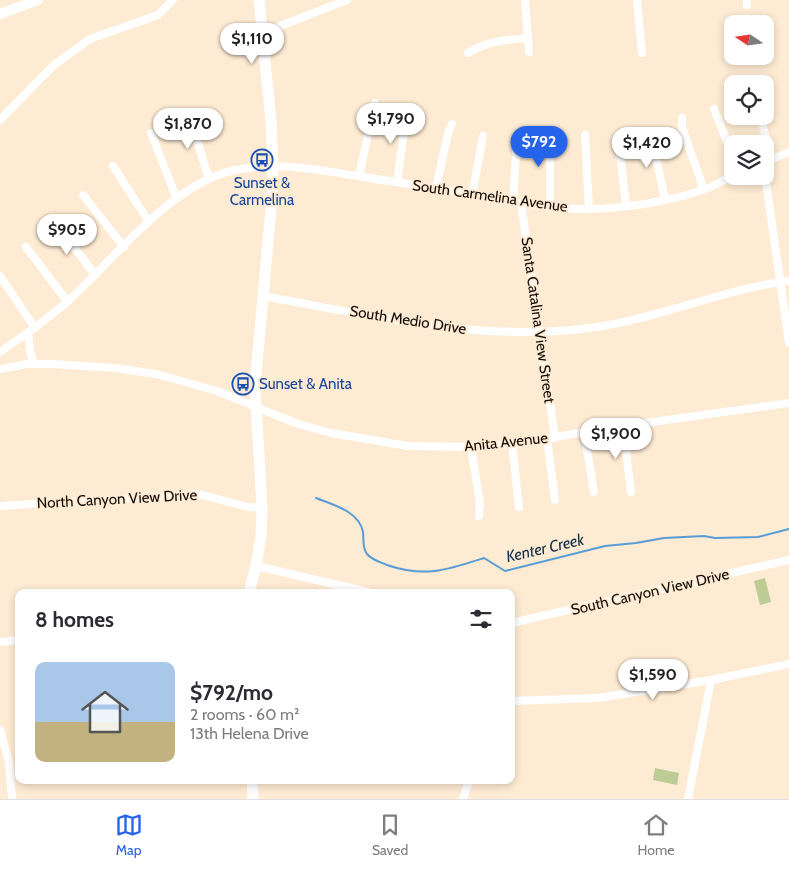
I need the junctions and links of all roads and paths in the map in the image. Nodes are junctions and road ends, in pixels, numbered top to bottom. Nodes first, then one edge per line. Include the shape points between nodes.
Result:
1 (38, 0) edge
2 (173, 0) edge
3 (259, 0) edge
4 (348, 0) edge
5 (525, 0) edge
6 (637, 0) edge
7 (0, 14) edge
8 (262, 33) junction
9 (528, 38) junction
10 (529, 52) dead end
11 (468, 53) dead end
12 (642, 53) dead end
13 (375, 103) dead end
14 (714, 109) dead end
15 (407, 111) dead end
16 (189, 115) dead end
17 (682, 118) dead end
18 (0, 120) edge
19 (452, 124) dead end
20 (152, 133) dead end
21 (554, 133) dead end
22 (651, 134) dead end
23 (585, 135) dead end
24 (618, 135) dead end
25 (724, 135) edge
26 (483, 136) dead end
27 (517, 138) dead end
28 (789, 152) edge
29 (774, 158) edge
30 (113, 166) dead end
31 (273, 166) junction
32 (359, 176) junction
33 (209, 179) junction
34 (724, 180) edge
35 (398, 182) junction
36 (767, 185) edge
37 (436, 188) junction
38 (704, 190) junction
39 (83, 194) dead end
40 (472, 196) junction
41 (176, 198) junction
42 (665, 200) junction
43 (517, 203) junction
44 (626, 206) junction
45 (550, 207) junction
46 (589, 209) junction
47 (149, 222) junction
48 (56, 223) dead end
49 (26, 247) dead end
50 (124, 247) junction
51 (95, 275) junction
52 (0, 276) edge
53 (785, 281) edge
54 (262, 296) junction
55 (67, 301) junction
56 (35, 328) junction
57 (539, 332) junction
58 (28, 333) junction
59 (789, 343) edge
60 (0, 352) edge
61 (34, 364) junction
62 (0, 369) edge
63 (789, 403) edge
64 (256, 407) junction
65 (623, 426) junction
66 (584, 432) junction
67 (551, 438) junction
68 (512, 444) junction
69 (471, 447) junction
70 (594, 492) dead end
71 (631, 492) dead end
72 (555, 500) dead end
73 (0, 506) edge
74 (519, 507) dead end
75 (262, 508) junction
76 (479, 516) dead end
77 (789, 560) edge
78 (256, 566) junction
79 (250, 589) edge
80 (355, 589) edge
81 (515, 622) edge
82 (15, 640) edge
83 (0, 642) edge
84 (789, 664) edge
85 (711, 680) junction
86 (515, 702) edge
87 (0, 730) edge
88 (252, 784) edge
89 (468, 784) edge
90 (12, 799) edge
91 (253, 799) edge
92 (463, 799) edge
93 (688, 799) edge

1 - 7 street
2 - 18 street via 158,14 90,39 54,65
3 - 8 main road
4 - 8 street
5 - 9 street
6 - 12 street
8 - 31 main road
9 - 10 street
9 - 11 street via 492,41
13 - 32 street
14 - 25 street
15 - 35 street
16 - 33 street
17 - 38 street via 682,127
19 - 37 street
20 - 41 street
21 - 45 street via 550,144
22 - 42 street
23 - 46 street
24 - 44 street
26 - 40 street
27 - 43 street, Santa Catalina View Street
28 - 29 street
30 - 47 street
31 - 32 street, South Carmelina Avenue
31 - 33 street, South Carmelina Avenue via 235,170
31 - 54 main road
32 - 35 street, South Carmelina Avenue
33 - 41 street, South Carmelina Avenue
34 - 38 street, South Carmelina Avenue
35 - 37 street, South Carmelina Avenue
36 - 53 street
37 - 40 street, South Carmelina Avenue
38 - 42 street, South Carmelina Avenue
39 - 50 street
40 - 43 street, South Carmelina Avenue
41 - 47 street, South Carmelina Avenue
42 - 44 street, South Carmelina Avenue
43 - 45 street, South Carmelina Avenue
43 - 57 street, Santa Catalina View Street
44 - 46 street, South Carmelina Avenue
45 - 46 street, South Carmelina Avenue
47 - 50 street, South Carmelina Avenue
48 - 51 street
49 - 55 street
50 - 51 street, South Carmelina Avenue
51 - 55 street, South Carmelina Avenue
52 - 56 street
53 - 57 street, South Medio Drive via 632,320
53 - 59 street
54 - 57 street, South Medio Drive via 452,329
54 - 64 main road
55 - 56 street, South Carmelina Avenue
56 - 58 street, South Carmelina Avenue
57 - 67 street, Santa Catalina View Street
58 - 60 street, South Carmelina Avenue
58 - 61 street
61 - 62 street, Anita Avenue
61 - 64 street, Anita Avenue via 115,368 156,374 217,391
63 - 65 street, Anita Avenue
64 - 69 street, Anita Avenue via 298,424 339,435 408,446
64 - 75 main road
65 - 66 street, Anita Avenue
65 - 71 street
66 - 67 street, Anita Avenue
66 - 70 street
67 - 68 street, Anita Avenue
67 - 72 street, Santa Catalina View Street
68 - 69 street, Anita Avenue
68 - 74 street
69 - 76 street
73 - 75 street, North Canyon View Drive via 199,494
75 - 78 main road
77 - 81 street, South Canyon View Drive
78 - 79 main road
78 - 80 street
82 - 83 street
84 - 85 street
85 - 86 street via 598,698
85 - 93 street
87 - 90 street via 10,762
88 - 91 main road
89 - 92 street

